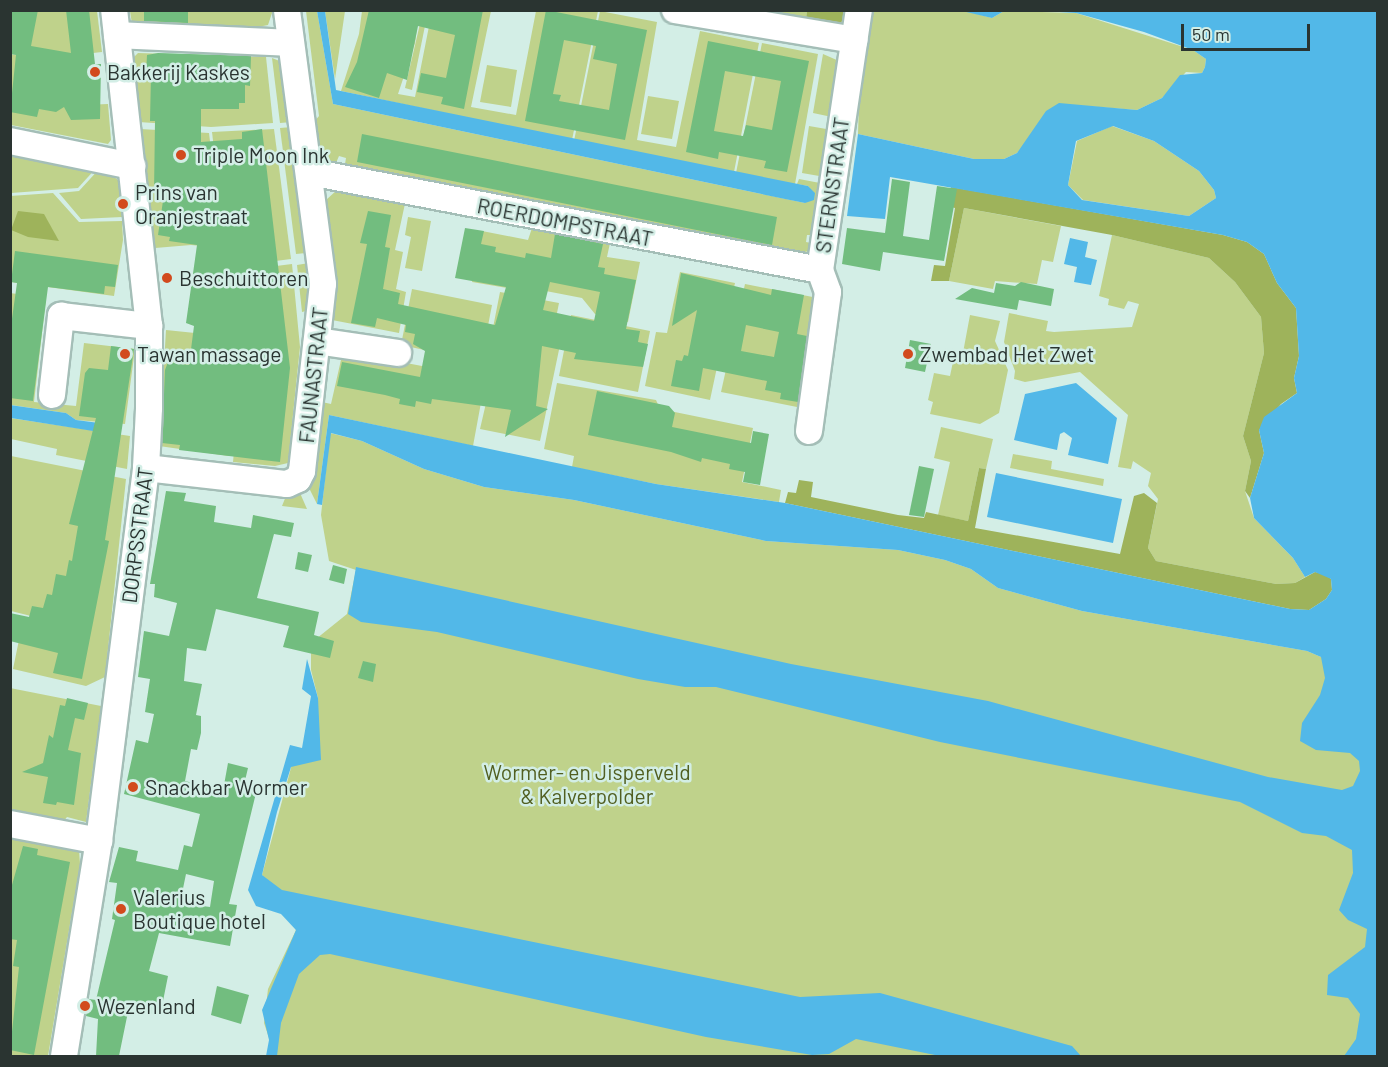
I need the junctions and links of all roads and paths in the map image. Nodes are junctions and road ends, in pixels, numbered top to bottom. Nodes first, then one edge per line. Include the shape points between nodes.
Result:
1 (287, 10) edge
2 (675, 10) edge
3 (859, 10) edge
4 (116, 23) edge
5 (855, 40) junction
6 (291, 43) junction
7 (10, 141) edge
8 (132, 166) junction
9 (310, 172) junction
10 (820, 270) junction
11 (149, 327) junction
12 (317, 341) junction
13 (399, 353) dead end
14 (52, 395) dead end
15 (808, 431) dead end
16 (146, 468) junction
17 (10, 824) edge
18 (99, 841) junction
19 (64, 1056) edge

1 - 6 street, FAUNASTRAAT
2 - 5 street
3 - 5 street, STERNSTRAAT
4 - 6 street
4 - 8 street, DORPSSTRAAT
5 - 10 street, STERNSTRAAT
6 - 9 street, FAUNASTRAAT
7 - 8 street
8 - 11 street, DORPSSTRAAT
9 - 10 street, ROERDOMPSTRAAT
9 - 12 street, FAUNASTRAAT via 322,284
10 - 15 street, STERNSTRAAT via 828,292
11 - 14 street via 61,316
11 - 16 street, DORPSSTRAAT
12 - 13 street
12 - 16 street, FAUNASTRAAT via 298,479 288,484
16 - 18 street, DORPSSTRAAT
17 - 18 street
18 - 19 street, DORPSSTRAAT

